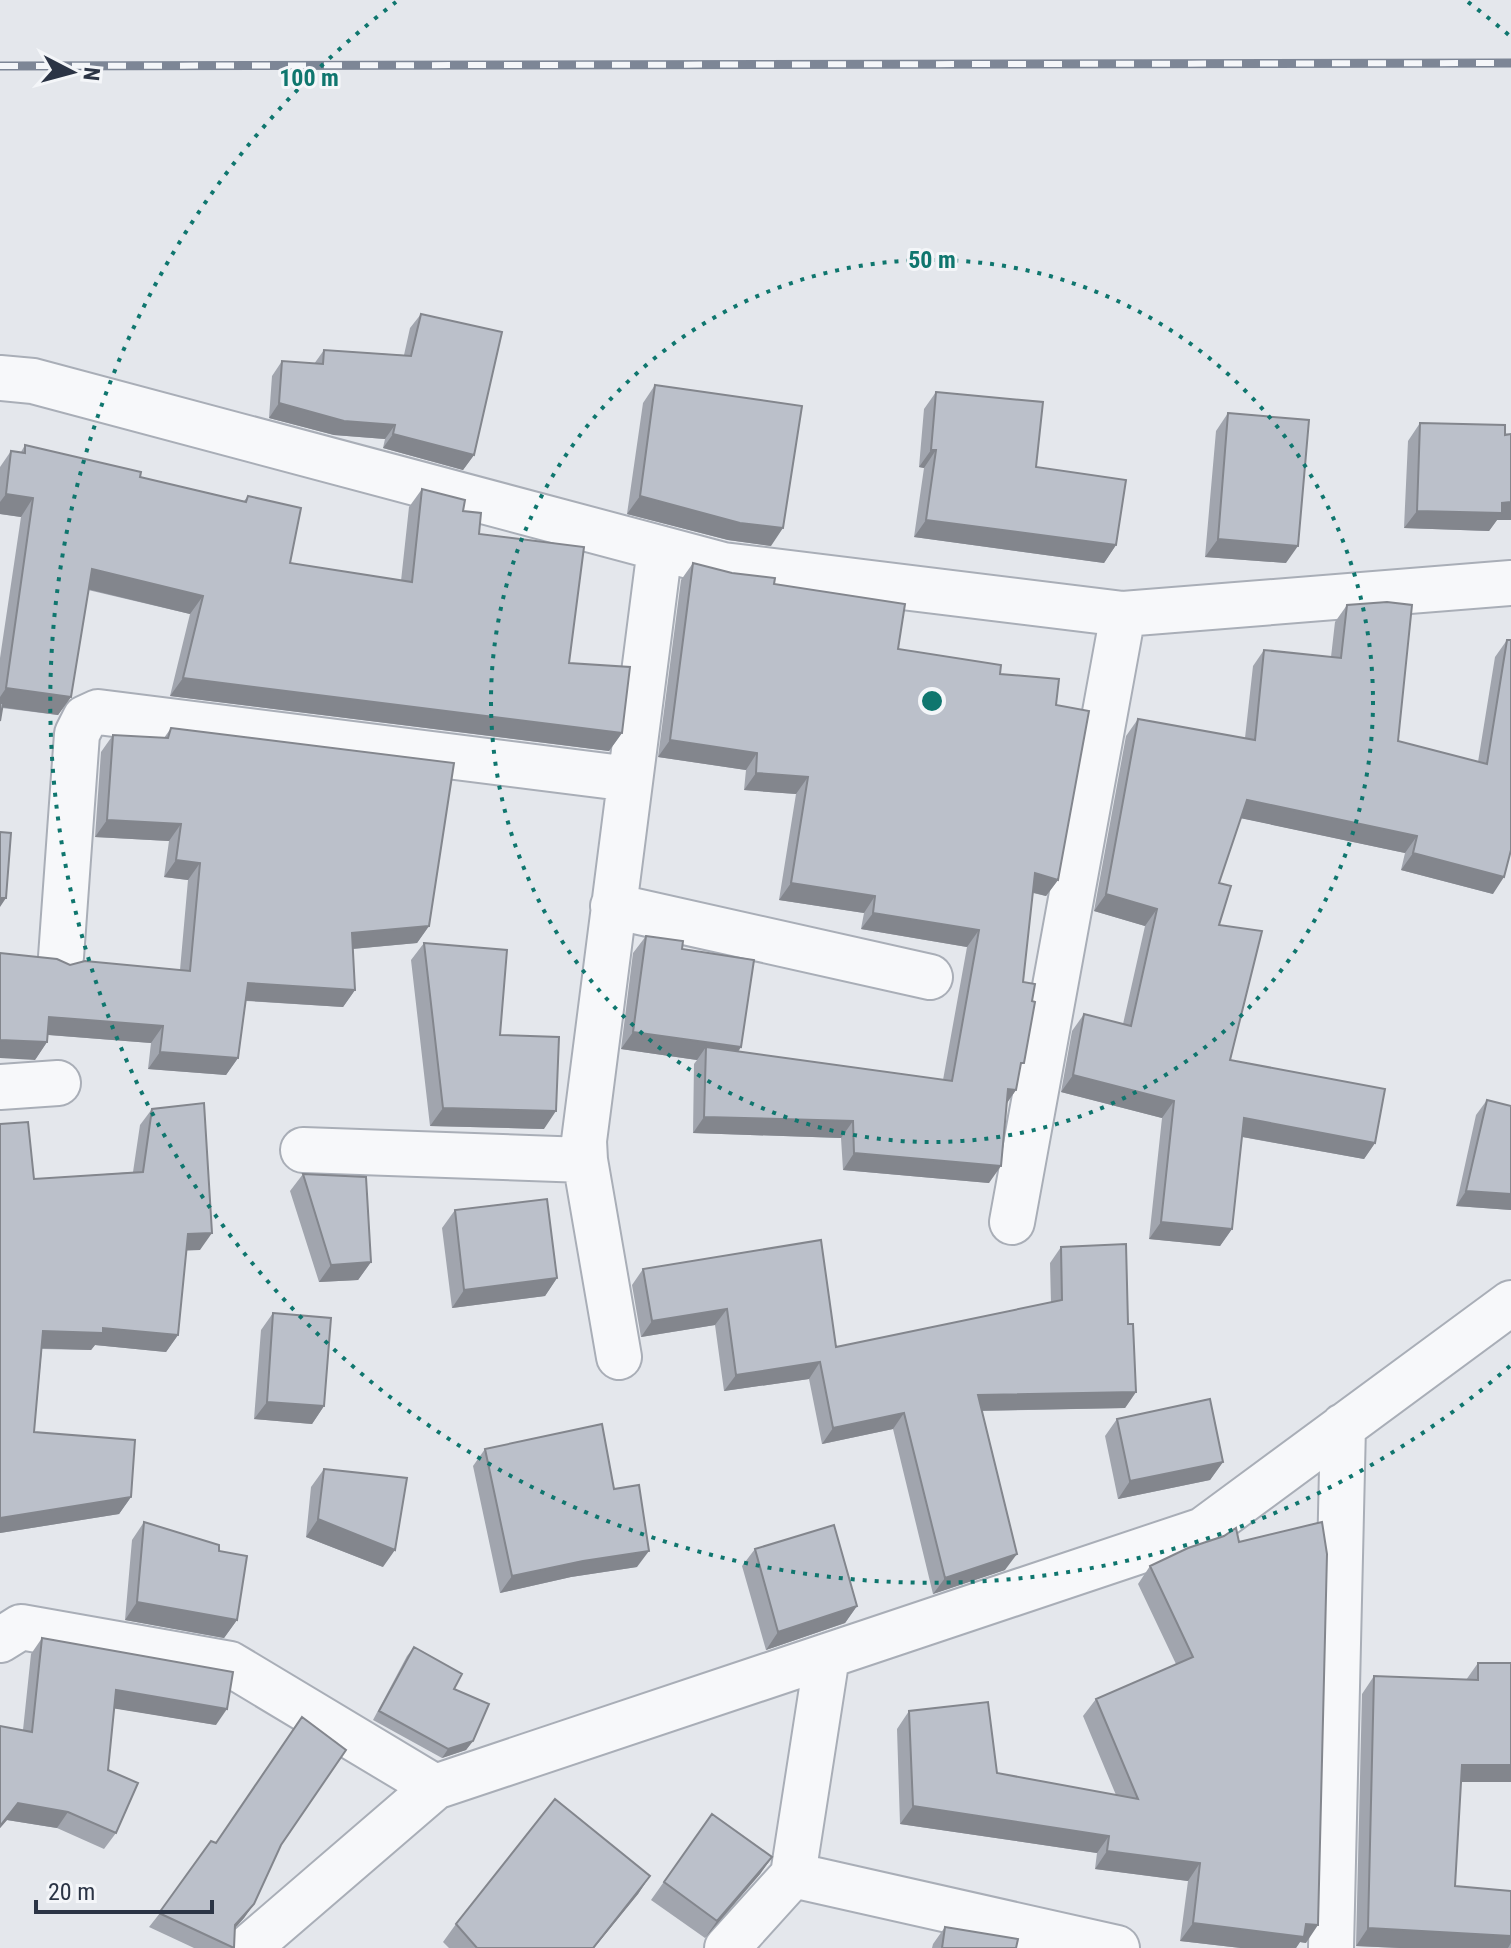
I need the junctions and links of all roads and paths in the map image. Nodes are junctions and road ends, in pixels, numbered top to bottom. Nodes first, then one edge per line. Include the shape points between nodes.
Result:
1 (0, 378) edge
2 (660, 548) junction
3 (1511, 583) edge
4 (1123, 614) junction
5 (630, 779) junction
6 (613, 906) junction
7 (61, 957) edge
8 (930, 977) dead end
9 (58, 1083) dead end
10 (0, 1087) edge
11 (303, 1150) dead end
12 (585, 1160) junction
13 (1012, 1222) dead end
14 (1511, 1303) edge
15 (619, 1357) dead end
16 (1343, 1426) junction
17 (0, 1640) edge
18 (827, 1656) junction
19 (435, 1787) junction
20 (793, 1875) junction
21 (248, 1948) edge
22 (727, 1948) edge
23 (1117, 1948) edge
24 (1331, 1948) edge

1 - 2 street via 33,381
2 - 4 street via 723,565
2 - 5 street
3 - 4 street
4 - 13 street
5 - 6 street
5 - 7 street via 98,712 85,718 77,734
6 - 8 street
6 - 12 street
9 - 10 street
11 - 12 street
12 - 15 street
14 - 16 street
16 - 18 street via 1203,1530
16 - 24 street
17 - 19 street via 21,1627 230,1664
18 - 19 street
18 - 20 street
19 - 21 street
20 - 22 street
20 - 23 street

